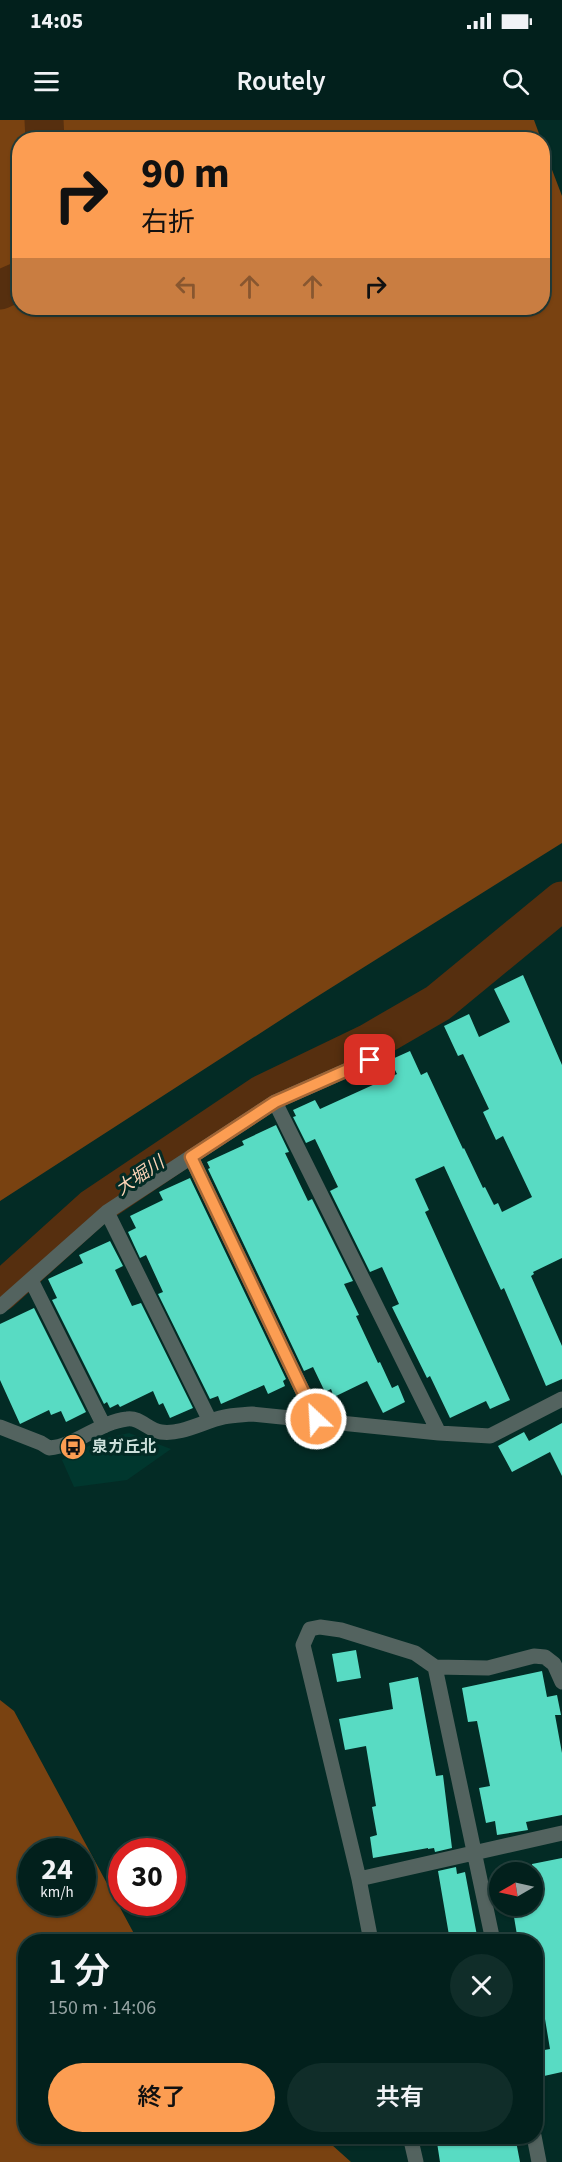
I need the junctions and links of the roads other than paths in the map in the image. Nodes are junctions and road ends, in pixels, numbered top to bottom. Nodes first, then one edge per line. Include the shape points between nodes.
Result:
1 (370, 1060) dead end
2 (275, 1102) junction
3 (191, 1157) junction
4 (107, 1212) junction
5 (31, 1280) junction
6 (0, 1307) edge
7 (562, 1399) edge
8 (316, 1419) junction
9 (210, 1421) junction
10 (104, 1426) junction
11 (0, 1427) edge
12 (439, 1433) junction
13 (435, 1667) junction
14 (562, 1682) edge
15 (562, 1833) edge
16 (475, 1853) junction
17 (359, 1879) junction
18 (370, 1934) edge
19 (492, 1934) edge
20 (412, 2144) edge
21 (536, 2144) edge
22 (416, 2162) edge
23 (539, 2162) edge

1 - 2 street
2 - 3 street
2 - 12 street
3 - 4 street
3 - 8 street
4 - 5 street
4 - 9 street
5 - 6 street
5 - 10 street
7 - 12 street via 490,1436
8 - 9 street via 252,1414
8 - 12 street
9 - 10 street via 173,1432 160,1432 128,1419
10 - 11 street via 49,1448
13 - 14 street via 488,1668 534,1656 545,1657 554,1664
13 - 16 street
13 - 17 street via 415,1653 330,1627 310,1629 305,1637 303,1645
15 - 16 street
16 - 17 street
16 - 19 street
17 - 18 street
20 - 22 street
21 - 23 street

